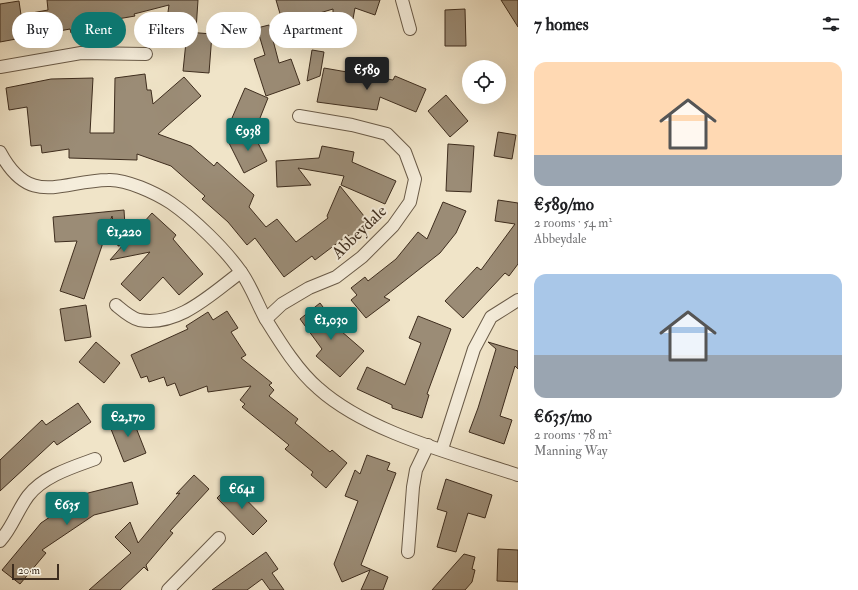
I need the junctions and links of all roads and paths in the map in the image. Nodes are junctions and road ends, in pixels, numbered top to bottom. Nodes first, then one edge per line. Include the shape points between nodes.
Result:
1 (402, 0) edge
2 (410, 29) dead end
3 (146, 54) dead end
4 (0, 67) edge
5 (299, 116) dead end
6 (0, 152) edge
7 (241, 272) junction
8 (518, 300) edge
9 (116, 305) dead end
10 (266, 318) junction
11 (428, 445) junction
12 (442, 449) junction
13 (95, 459) dead end
14 (518, 475) edge
15 (219, 538) dead end
16 (0, 541) edge
17 (408, 552) dead end
18 (168, 590) edge

1 - 2 street
3 - 4 street via 81,53
5 - 10 street, Abbeydale via 387,134 405,152 415,179 410,202 394,226 362,257 336,277 309,288 282,304
6 - 7 street via 20,179 33,186 51,188 109,180 150,190 201,227
7 - 9 street via 184,314 164,320 138,320
7 - 10 street
8 - 12 street via 491,317 478,343
10 - 11 street via 298,366 318,388 359,417
11 - 12 street
11 - 17 street via 416,470
12 - 14 street
13 - 16 street via 50,478 29,496
15 - 18 street

